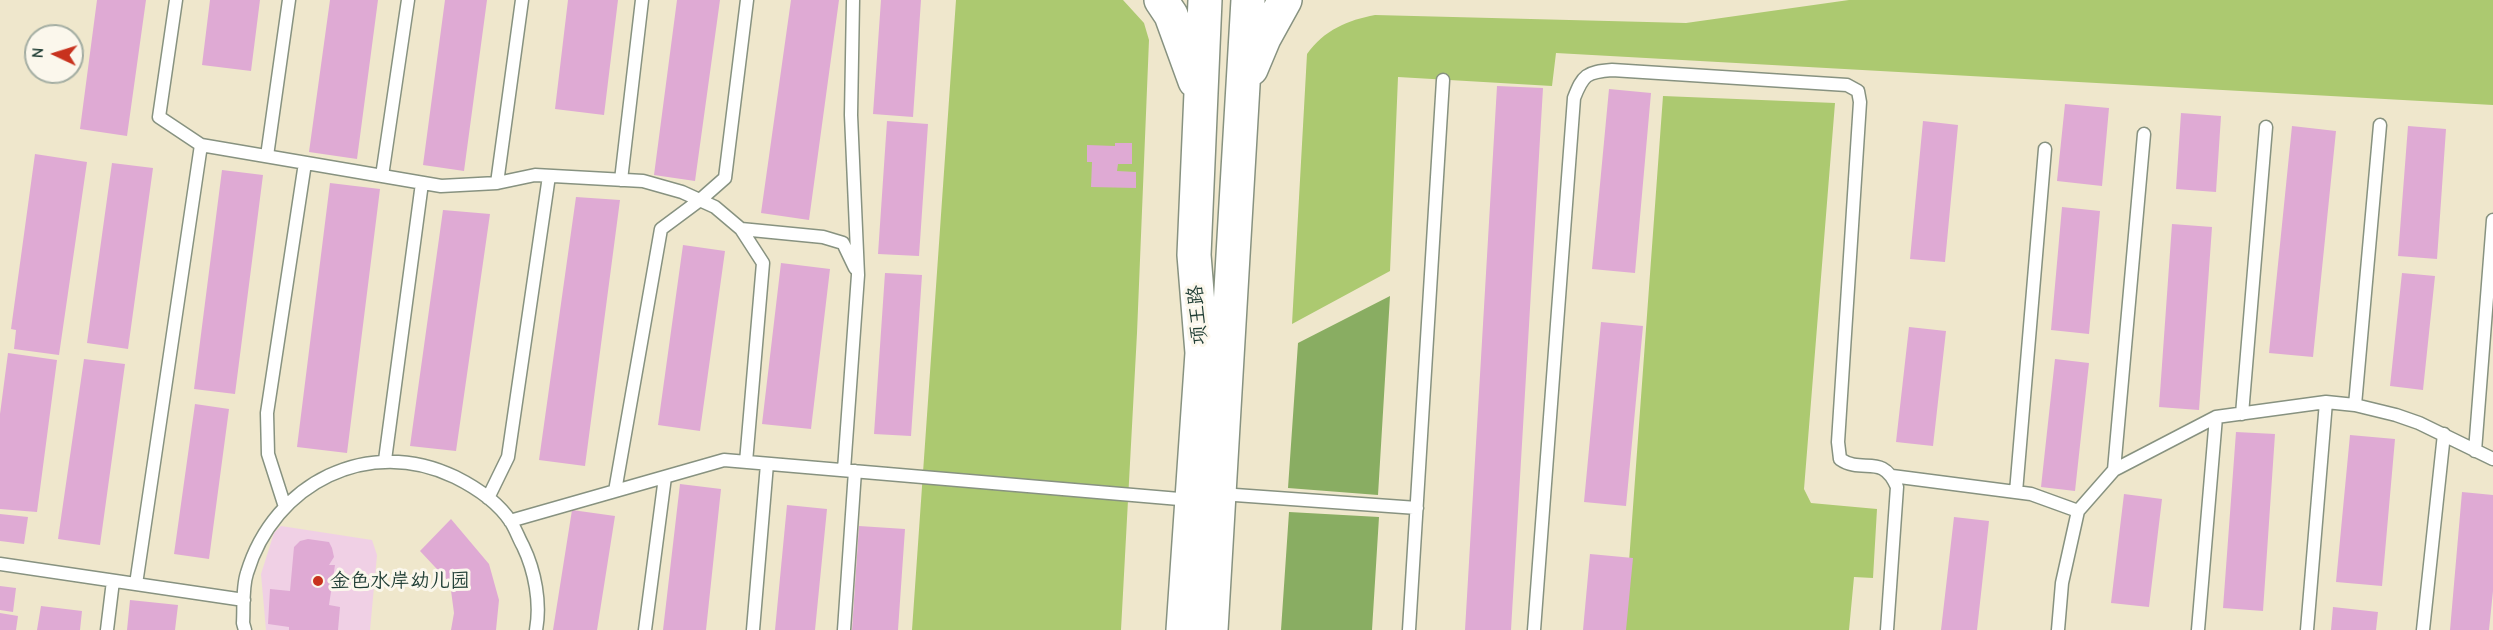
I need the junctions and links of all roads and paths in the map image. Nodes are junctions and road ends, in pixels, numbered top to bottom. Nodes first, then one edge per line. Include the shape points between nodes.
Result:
1 (176, 0) edge
2 (289, 0) edge
3 (408, 0) edge
4 (522, 0) edge
5 (642, 0) edge
6 (747, 0) edge
7 (853, 0) edge
8 (1161, 0) edge
9 (1205, 0) edge
10 (1248, 0) edge
11 (1285, 0) edge
12 (1443, 80) dead end
13 (1241, 96) junction
14 (1201, 99) junction
15 (2380, 125) dead end
16 (2266, 127) dead end
17 (2144, 134) dead end
18 (201, 145) junction
19 (2044, 149) dead end
20 (267, 156) junction
21 (305, 163) junction
22 (382, 176) junction
23 (549, 176) junction
24 (621, 180) junction
25 (422, 183) junction
26 (497, 183) junction
27 (700, 200) junction
28 (2493, 220) edge
29 (741, 229) junction
30 (858, 275) junction
31 (2326, 402) junction
32 (2355, 405) junction
33 (2242, 414) junction
34 (2216, 417) junction
35 (2444, 434) junction
36 (2475, 451) junction
37 (2493, 459) edge
38 (385, 460) junction
39 (746, 462) junction
40 (767, 464) junction
41 (2114, 470) junction
42 (850, 471) junction
43 (1892, 476) junction
44 (665, 477) junction
45 (615, 491) junction
46 (2016, 492) junction
47 (1205, 497) junction
48 (488, 498) junction
49 (285, 507) junction
50 (1417, 508) junction
51 (2078, 511) junction
52 (510, 520) junction
53 (0, 564) edge
54 (113, 581) junction
55 (136, 584) junction
56 (244, 600) junction
57 (107, 630) edge
58 (245, 630) edge
59 (536, 630) edge
60 (645, 630) edge
61 (753, 630) edge
62 (844, 630) edge
63 (1184, 630) edge
64 (1211, 630) edge
65 (1409, 630) edge
66 (1534, 630) edge
67 (1887, 630) edge
68 (2058, 630) edge
69 (2198, 630) edge
70 (2307, 630) edge
71 (2423, 630) edge

1 - 18 lane via 159,117
2 - 20 lane
3 - 22 lane
4 - 26 lane
5 - 24 lane
6 - 27 lane via 725,178
7 - 30 lane via 851,115
8 - 14 main road via 1171,15
9 - 14 main road, 项王路
10 - 13 main road, 项王路
11 - 13 main road via 1264,38
12 - 50 lane
13 - 47 main road, 项王路
14 - 47 main road, 项王路 via 1194,255 1202,353
15 - 32 lane
16 - 33 lane
17 - 41 lane
18 - 20 lane
18 - 55 lane
19 - 46 lane
20 - 21 lane
21 - 22 lane
21 - 49 lane via 267,413 268,454
22 - 25 lane
23 - 24 lane
23 - 26 lane
23 - 48 lane via 508,457
24 - 27 lane via 642,181
25 - 26 lane
25 - 38 lane
27 - 29 lane
27 - 45 lane via 661,229
28 - 36 lane
29 - 30 lane via 823,237 843,243
29 - 39 lane via 763,263
30 - 42 lane
31 - 32 lane
31 - 33 lane
31 - 70 lane
32 - 35 lane via 2396,415
33 - 34 lane
34 - 41 lane
34 - 69 lane
35 - 36 lane
35 - 71 lane
36 - 37 lane
38 - 48 lane via 433,466 476,487
38 - 49 lane via 338,470 296,494
39 - 40 lane
39 - 44 lane via 724,460
40 - 42 lane
40 - 61 lane
41 - 51 lane
42 - 47 lane
42 - 62 lane
43 - 46 lane
43 - 66 lane via 1879,466 1849,465 1840,459 1839,450 1858,91 1847,85 1593,71 1581,80 1574,98
43 - 67 lane via 1897,487
44 - 45 lane
44 - 60 lane
45 - 52 lane
46 - 51 lane
47 - 50 lane
47 - 63 main road, 项王路
47 - 64 main road, 项王路
48 - 52 lane
49 - 56 lane via 265,530 246,575
50 - 65 lane
51 - 68 lane via 2062,583
52 - 59 lane via 532,566 539,615
53 - 54 lane
54 - 55 lane
54 - 57 lane
55 - 56 lane
56 - 58 lane

